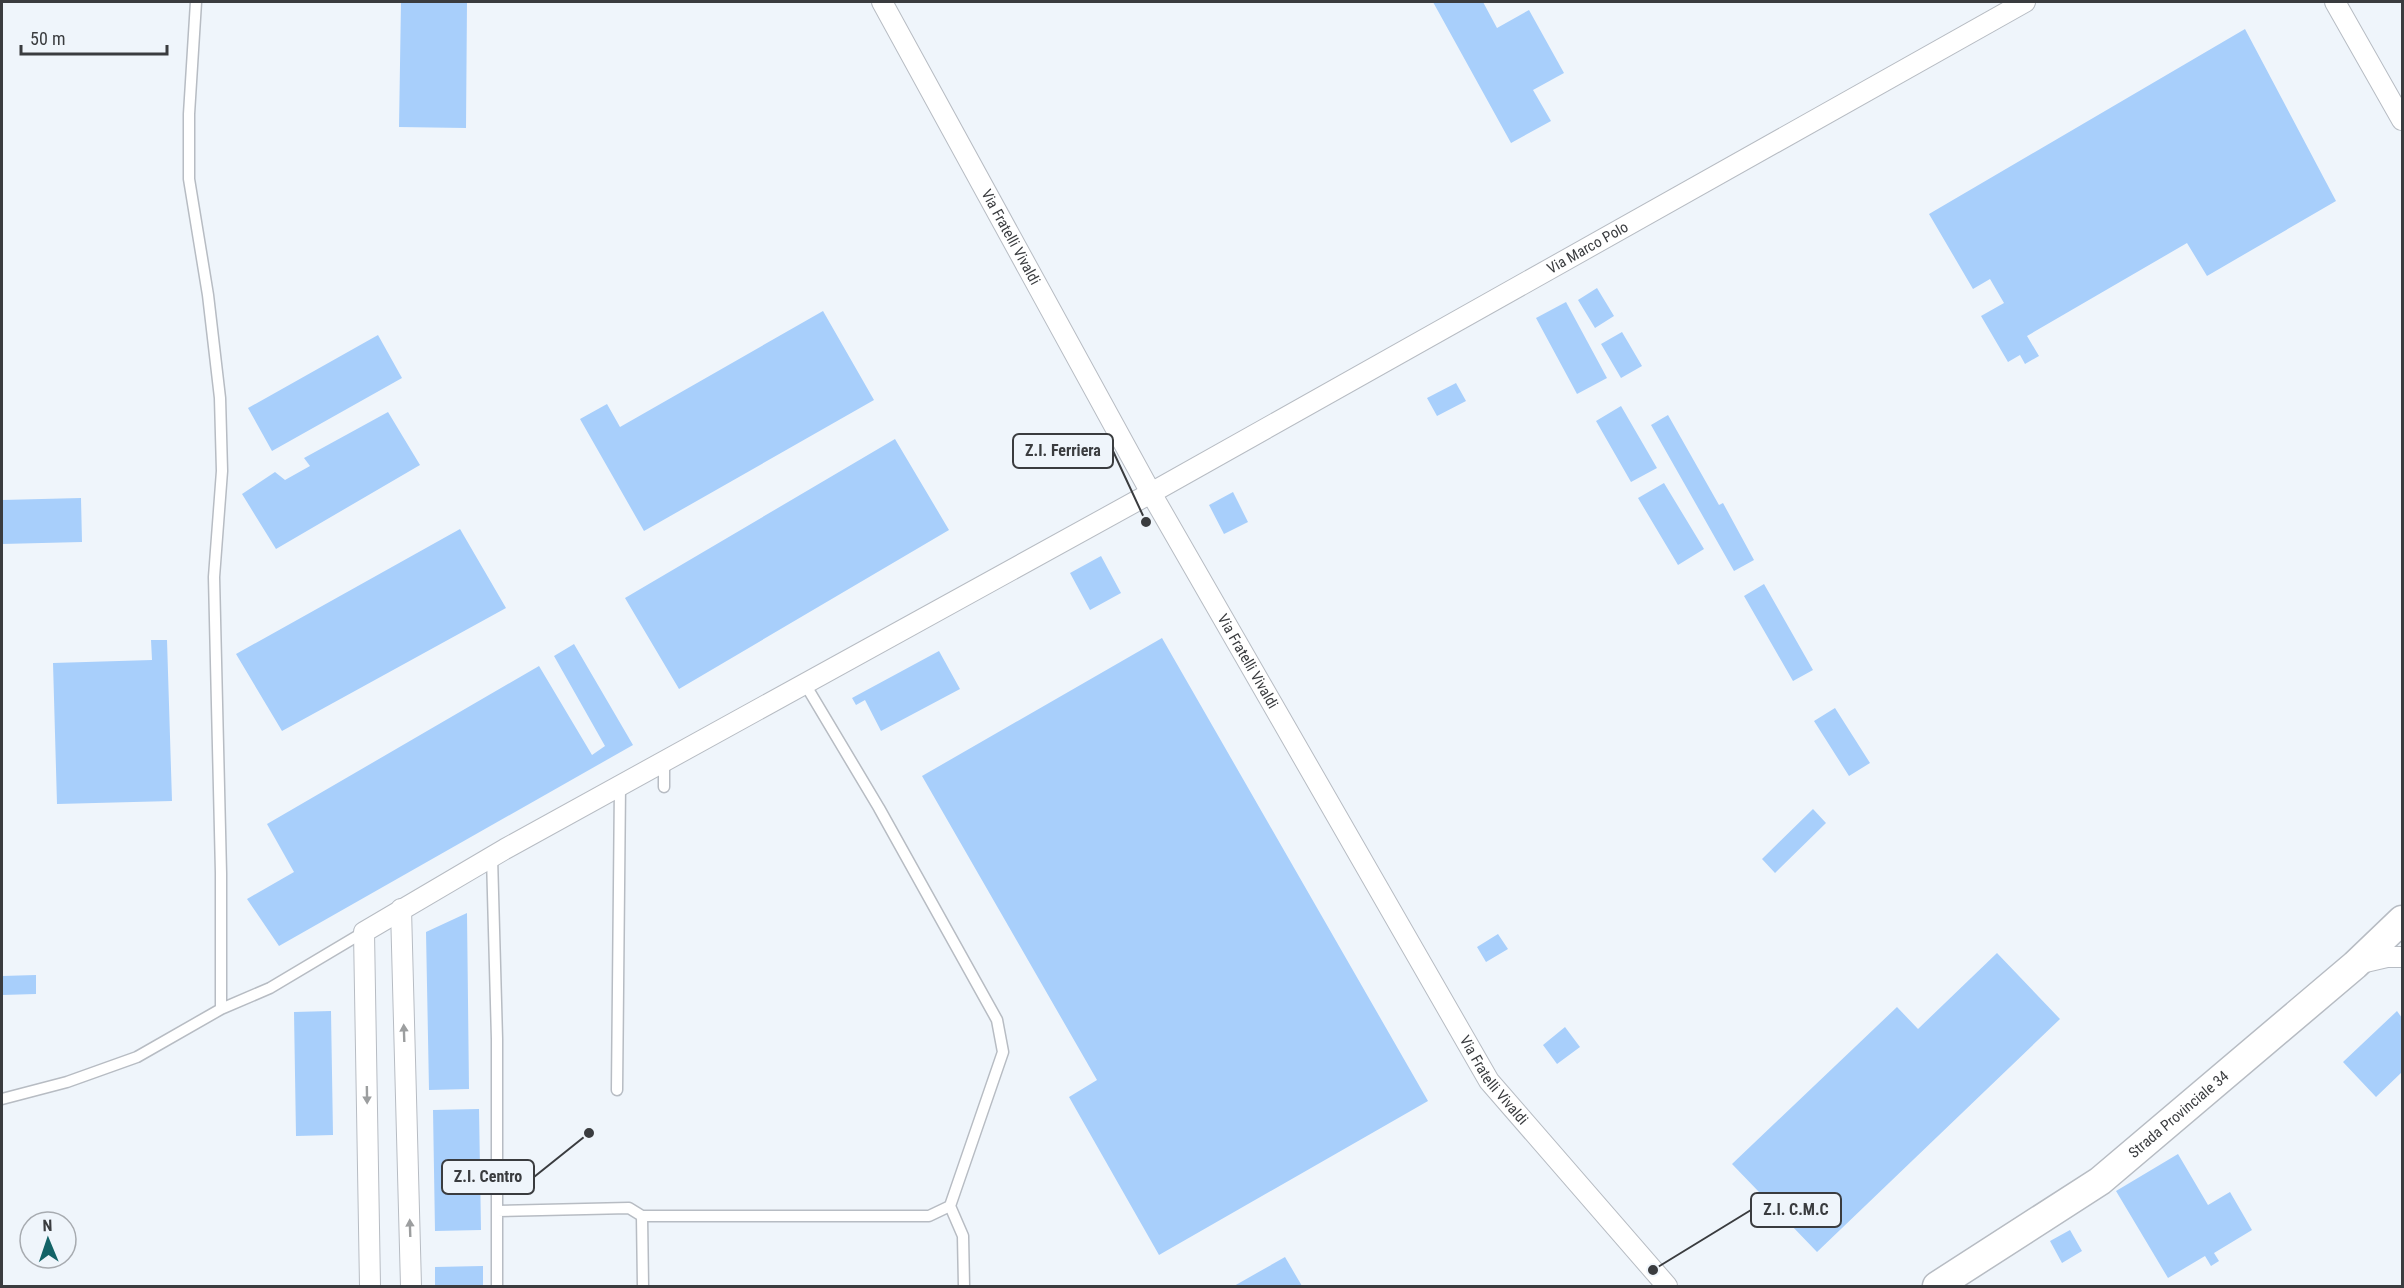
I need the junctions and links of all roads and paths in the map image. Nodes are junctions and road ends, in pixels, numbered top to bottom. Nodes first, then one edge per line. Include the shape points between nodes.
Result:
1 (196, 2) edge
2 (882, 2) edge
3 (2025, 2) edge
4 (2335, 2) edge
5 (2403, 120) edge
6 (1151, 493) junction
7 (805, 684) junction
8 (664, 761) junction
9 (620, 785) junction
10 (664, 787) dead end
11 (492, 857) junction
12 (401, 909) junction
13 (2403, 920) edge
14 (364, 932) junction
15 (2403, 957) edge
16 (2355, 965) junction
17 (221, 1009) junction
18 (617, 1090) dead end
19 (2, 1099) edge
20 (950, 1206) junction
21 (497, 1211) junction
22 (642, 1216) junction
23 (370, 1287) edge
24 (411, 1287) edge
25 (497, 1287) edge
26 (643, 1287) edge
27 (964, 1287) edge
28 (1667, 1287) edge
29 (1937, 1287) edge

1 - 17 lane via 189,179 220,398 222,471 214,577
2 - 6 street, Via Fratelli Vivaldi
3 - 6 street, Via Marco Polo
4 - 5 street
6 - 7 street, Via Marco Polo
6 - 28 street, Via Fratelli Vivaldi via 1489,1081
7 - 8 street, Via Marco Polo
7 - 20 lane via 997,1020 1003,1052
8 - 9 street, Via Marco Polo
8 - 10 lane
9 - 11 street, Via Marco Polo
9 - 18 lane
11 - 12 street, Via Marco Polo
11 - 21 lane
12 - 14 street, Via Marco Polo
24 -> 12 street
13 - 16 main road, Strada Provinciale 34
14 - 17 lane via 270,988
14 -> 23 street
15 - 16 street
16 - 29 main road, Strada Provinciale 34 via 2100,1181
17 - 19 lane via 137,1057 67,1082
20 - 22 lane via 929,1216
20 - 27 lane via 963,1236
21 - 22 lane via 629,1208
21 - 25 lane
22 - 26 lane

